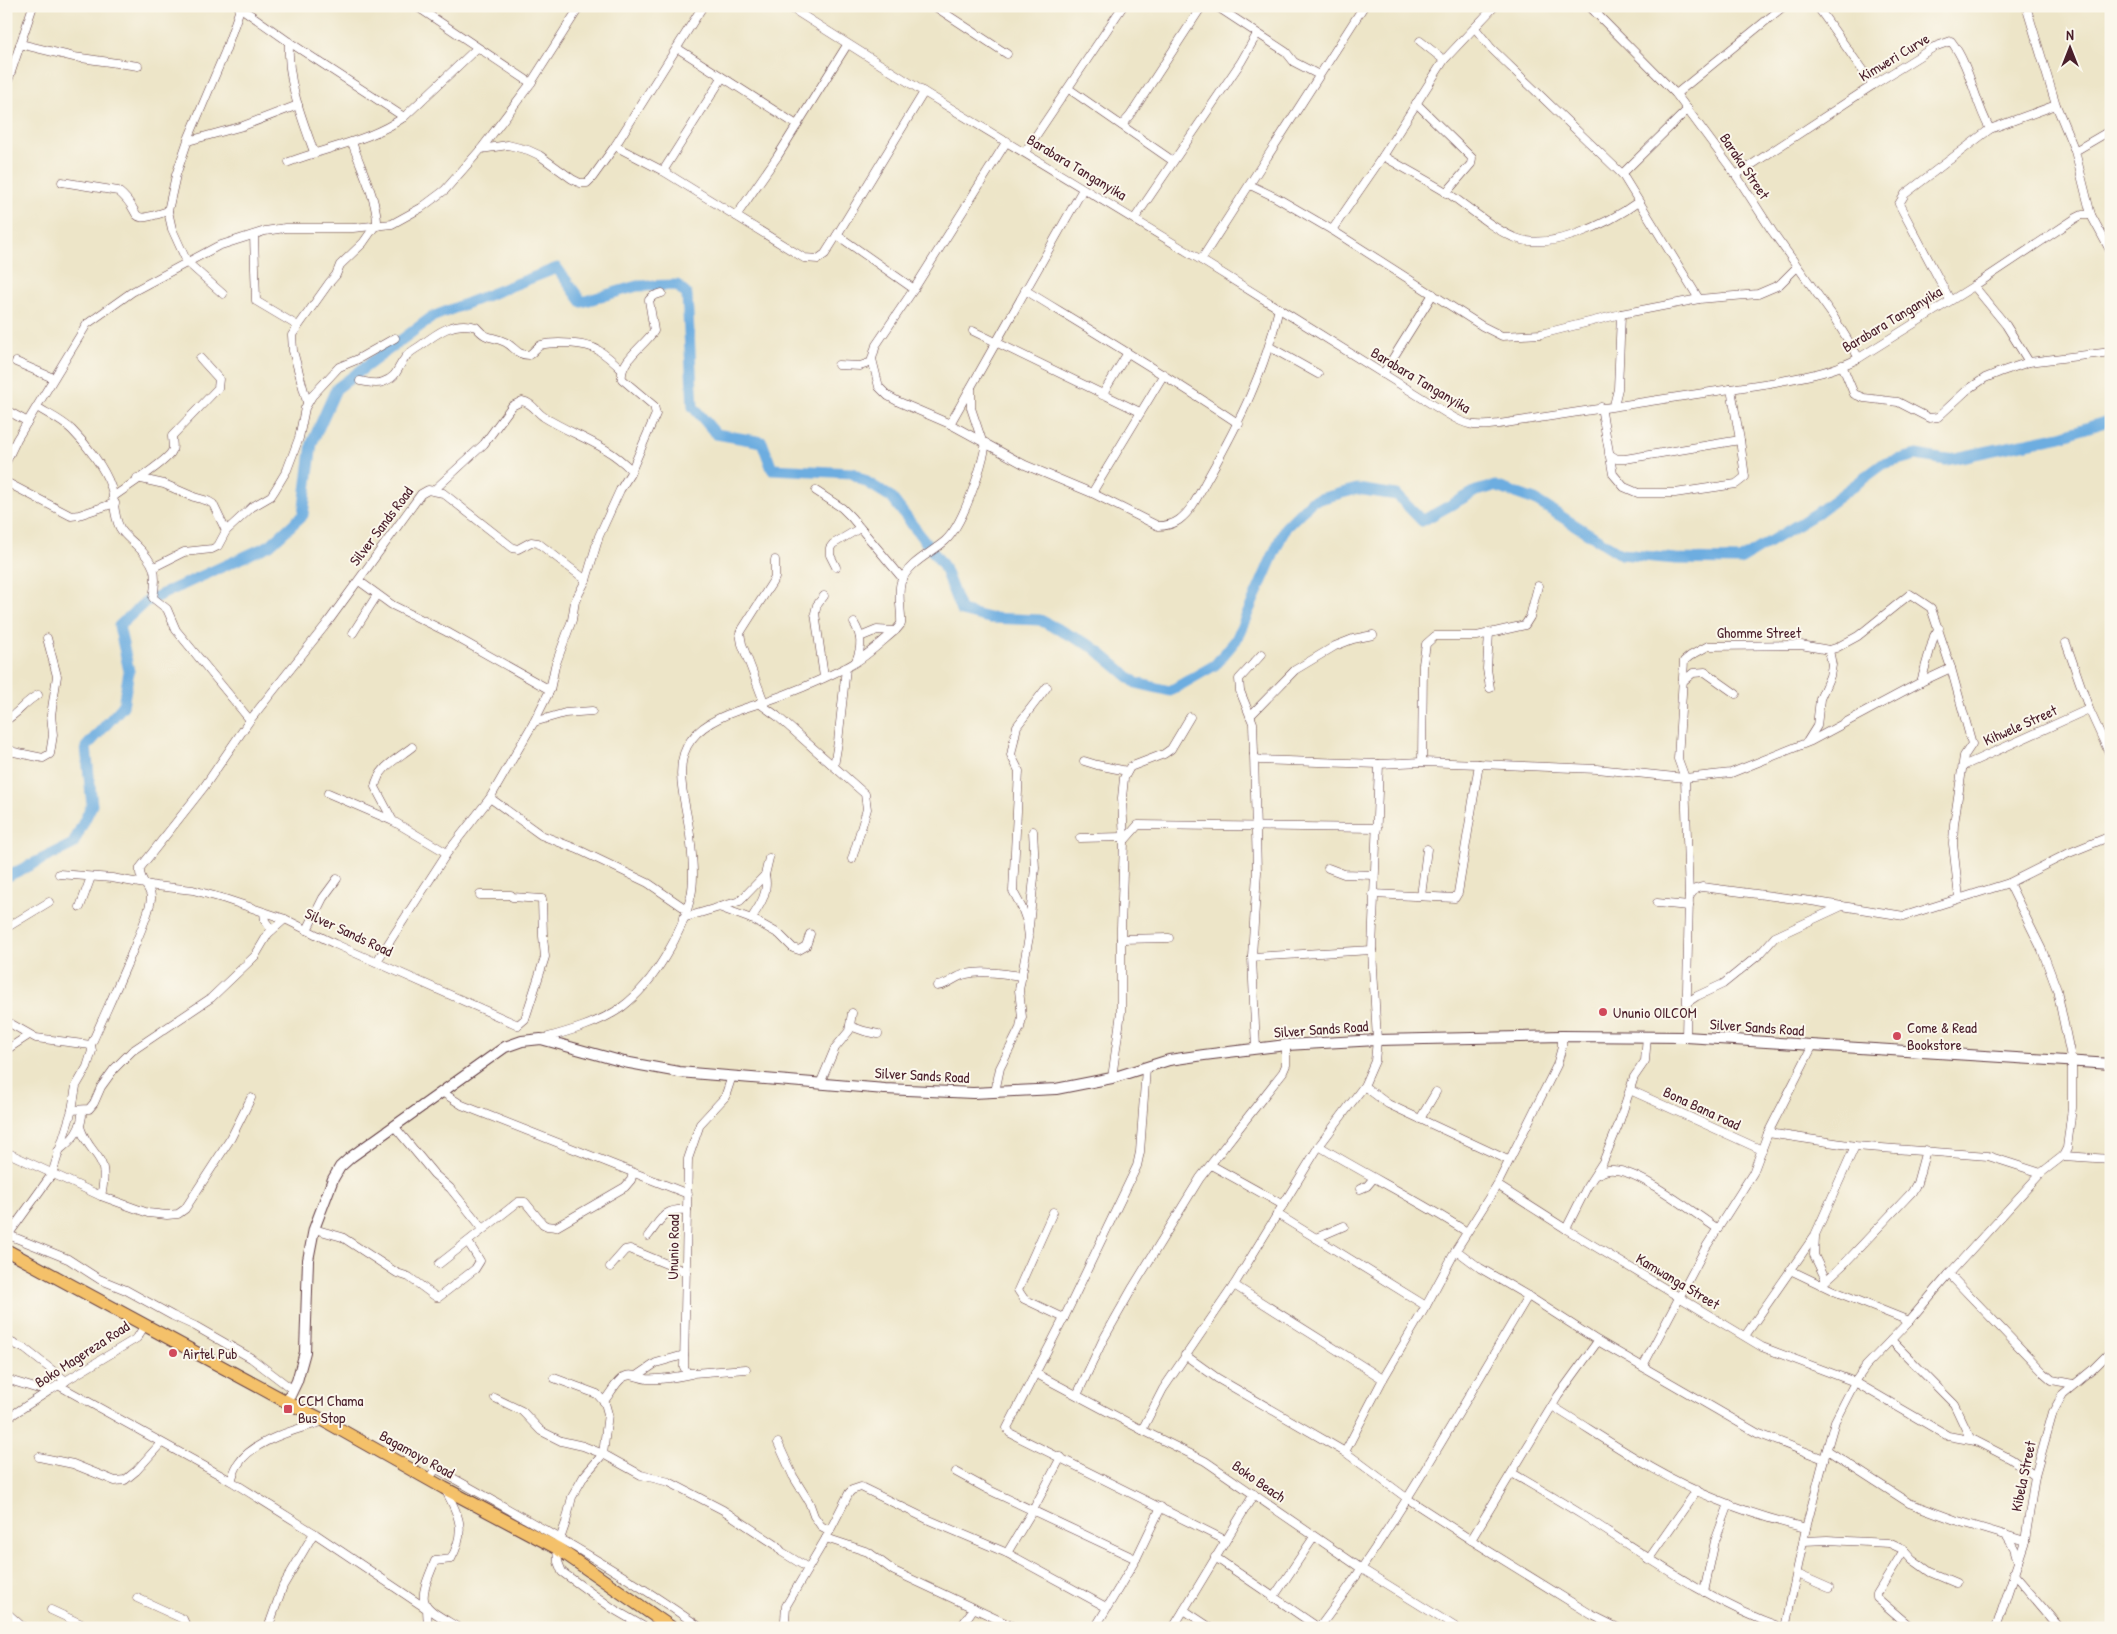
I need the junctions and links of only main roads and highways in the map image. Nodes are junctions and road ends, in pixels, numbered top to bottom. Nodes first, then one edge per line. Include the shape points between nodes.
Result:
1 (6, 1250) edge
2 (672, 1628) edge

1 - 2 highway, Bagamoyo Road via 444,1488 558,1543

